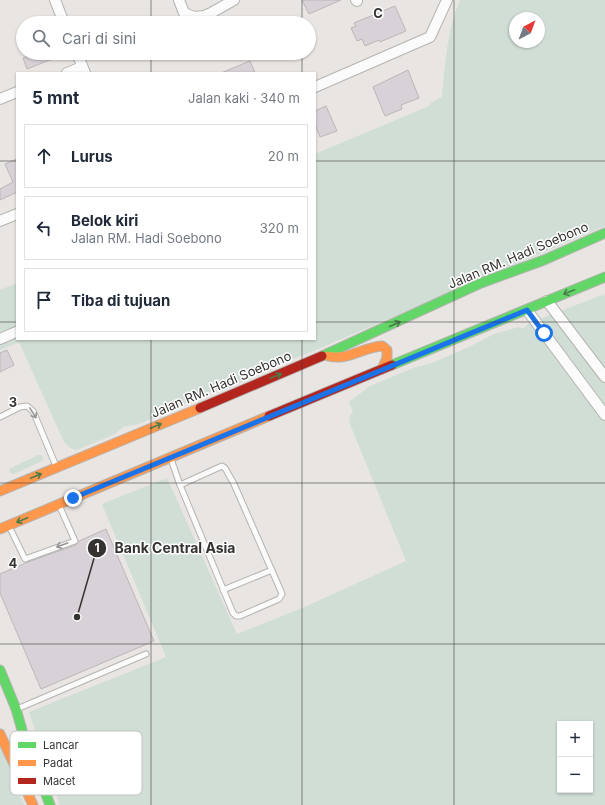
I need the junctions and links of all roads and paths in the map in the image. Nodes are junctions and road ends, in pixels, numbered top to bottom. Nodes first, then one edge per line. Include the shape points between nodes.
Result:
1 (55, 0) edge
2 (179, 0) edge
3 (234, 0) edge
4 (447, 0) edge
5 (61, 16) edge
6 (192, 16) edge
7 (200, 16) edge
8 (80, 60) edge
9 (84, 70) edge
10 (73, 72) edge
11 (316, 87) edge
12 (16, 92) edge
13 (0, 99) edge
14 (16, 214) edge
15 (0, 222) edge
16 (605, 233) edge
17 (605, 277) edge
18 (547, 302) junction
19 (527, 310) junction
20 (16, 332) dead end
21 (0, 339) edge
22 (325, 355) junction
23 (382, 369) junction
24 (605, 377) edge
25 (605, 415) edge
26 (0, 417) edge
27 (170, 457) junction
28 (57, 467) junction
29 (180, 485) junction
30 (2, 489) edge
31 (59, 504) junction
32 (4, 527) edge
33 (272, 570) junction
34 (223, 590) junction
35 (146, 654) dead end
36 (0, 670) edge
37 (16, 709) junction
38 (15, 731) edge
39 (0, 734) edge
40 (10, 739) edge
41 (30, 795) edge
42 (44, 795) edge
43 (33, 805) edge
44 (50, 805) edge

1 - 5 street
2 - 6 street via 184,13
3 - 7 street via 211,14
4 - 11 street via 430,37
8 - 9 street
9 - 10 street
12 - 13 street
14 - 15 street
22 -> 16 main road, Jalan RM. Hadi Soebono via 481,284
17 -> 18 main road
18 - 19 main road
18 - 24 street
19 - 23 main road
19 - 25 street
20 - 21 street
22 - 23 main road via 331,358 345,357 382,346 388,355
28 -> 22 main road, Jalan RM. Hadi Soebono
23 - 27 main road
26 -> 28 lane via 20,407 27,406 33,411
27 - 29 lane
27 - 31 main road
30 -> 28 main road, Jalan RM. Hadi Soebono
29 - 33 lane via 222,466 226,468
29 - 34 lane
31 -> 32 main road
31 -> 32 lane via 75,541 25,559
33 - 34 lane
33 - 34 lane via 282,597 240,616 233,613
35 - 37 lane
36 - 37 main road
37 - 38 main road
39 - 40 main road
41 - 43 main road
42 - 44 main road

